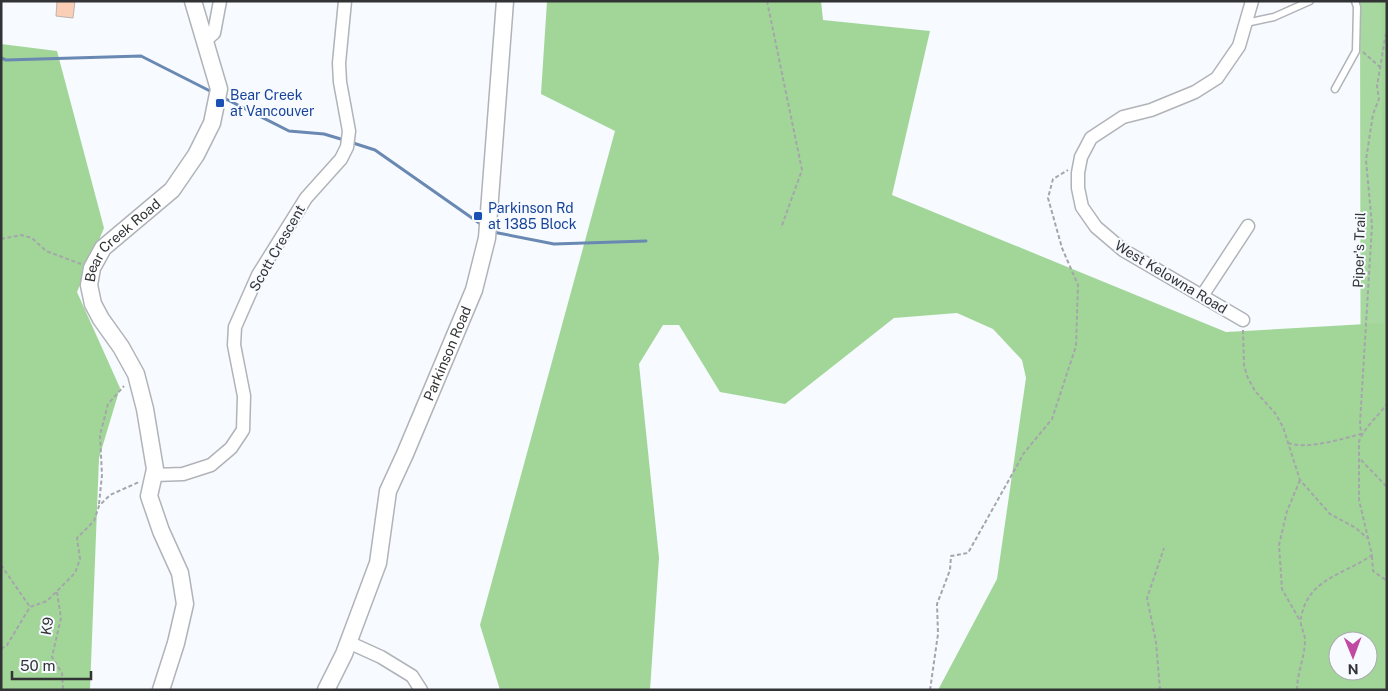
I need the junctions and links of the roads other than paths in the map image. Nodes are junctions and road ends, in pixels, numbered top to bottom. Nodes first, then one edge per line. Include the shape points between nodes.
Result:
1 (193, 1) edge
2 (220, 1) edge
3 (345, 1) edge
4 (505, 1) edge
5 (1252, 1) edge
6 (1310, 1) edge
7 (1355, 1) edge
8 (1246, 23) junction
9 (205, 41) junction
10 (1335, 90) dead end
11 (1248, 226) dead end
12 (1202, 296) junction
13 (1243, 320) road end
14 (154, 475) junction
15 (348, 642) junction
16 (160, 690) edge
17 (326, 690) edge
18 (421, 690) edge

1 - 9 street, Bear Creek Road
2 - 9 street via 214,33
3 - 14 street, Scott Crescent via 339,63 349,131 347,147 341,159 306,198 258,275 235,327 234,345 244,396 243,430 231,448 211,465 183,474
4 - 15 street, Parkinson Road via 487,238 474,290 388,490 378,562
5 - 8 street, West Kelowna Road
6 - 8 lane via 1274,17
7 - 10 lane via 1356,51
8 - 12 street, West Kelowna Road via 1239,46 1217,78 1195,92 1151,110 1123,116 1091,138 1078,173 1082,207 1096,226 1123,250
9 - 14 street, Bear Creek Road via 219,88 212,123 196,155 172,190 104,248 92,268 90,285 93,304 136,374 151,439
11 - 12 street
12 - 13 street, West Kelowna Road
14 - 16 street, Bear Creek Road via 149,496 180,573 185,604
15 - 17 street, Parkinson Road
15 - 18 street via 412,676

